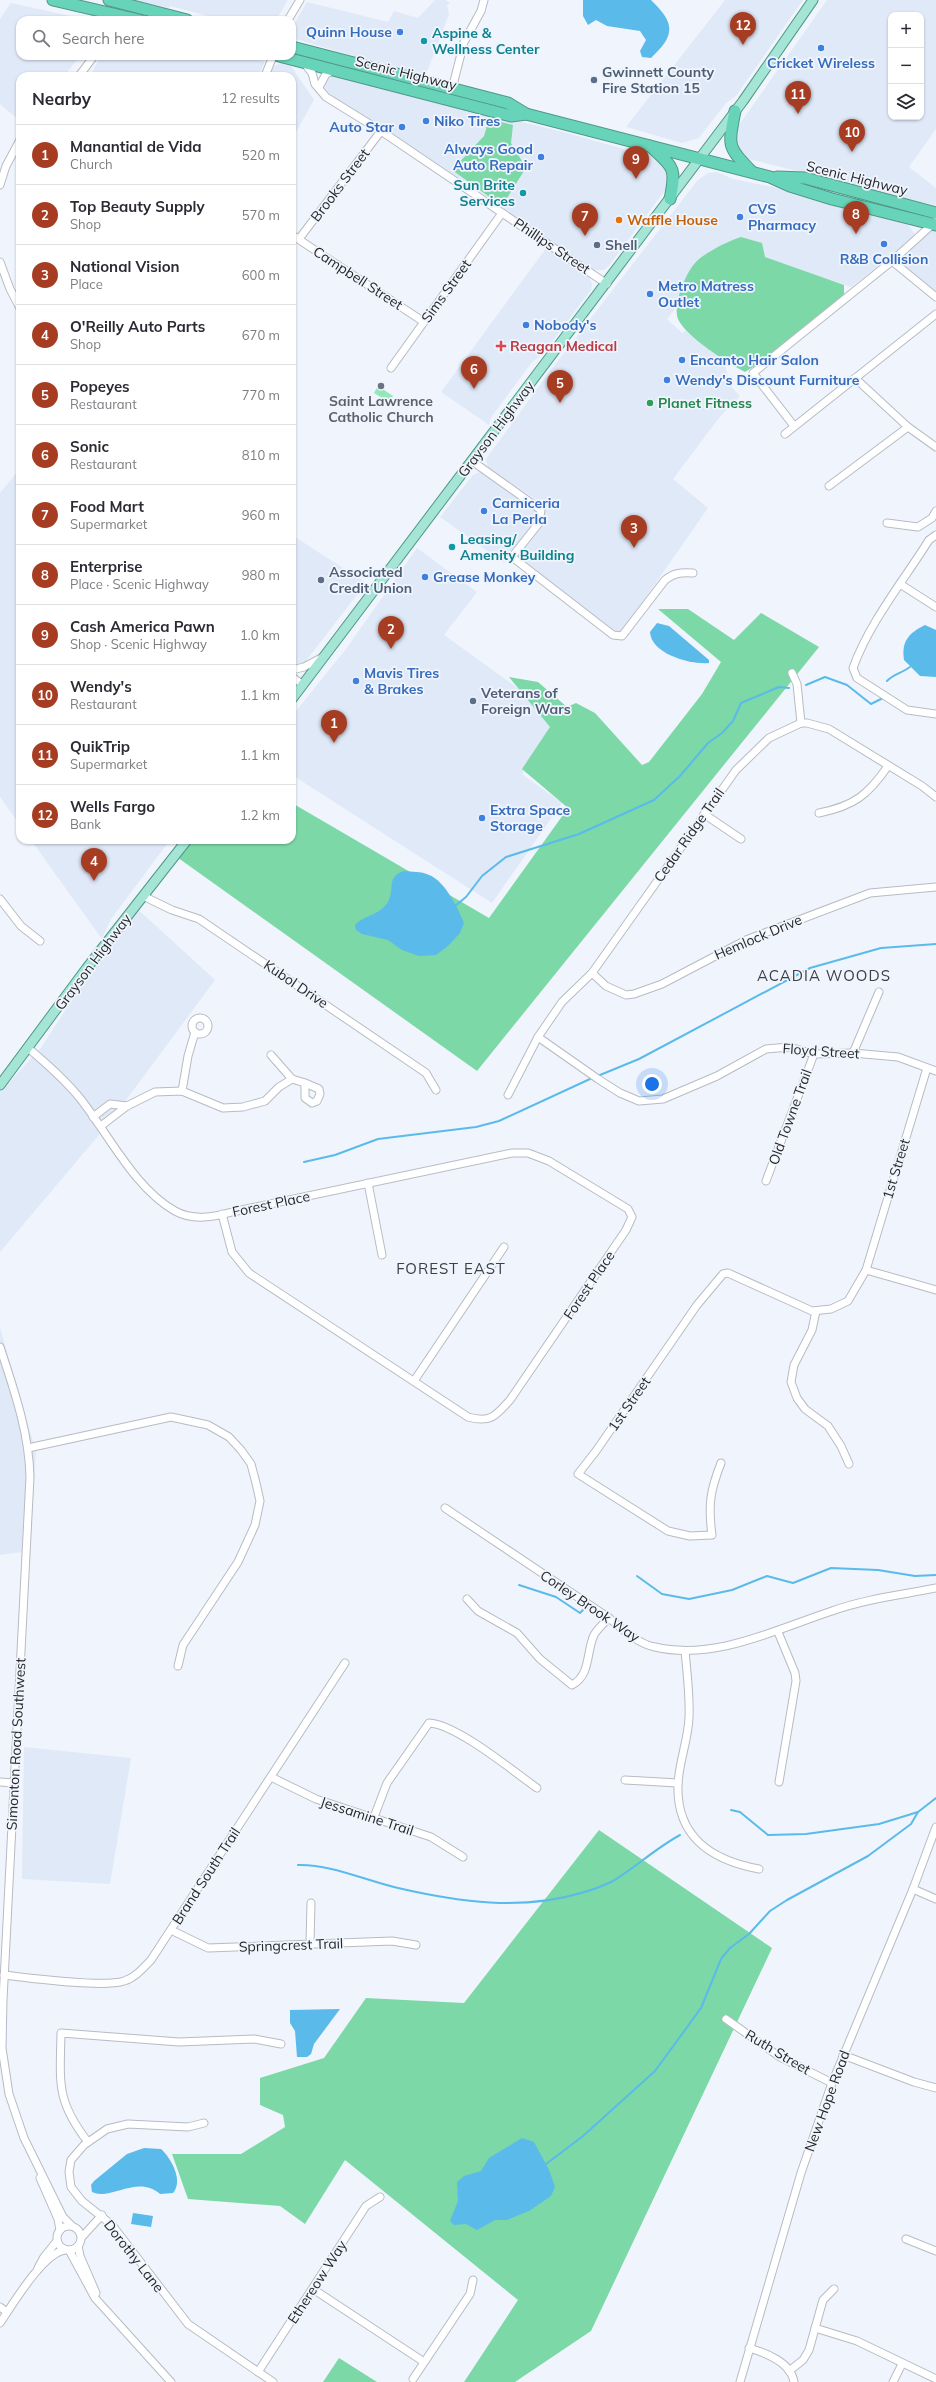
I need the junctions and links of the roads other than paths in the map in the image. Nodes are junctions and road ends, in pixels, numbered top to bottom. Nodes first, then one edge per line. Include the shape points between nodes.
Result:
1 (53, 0) edge
2 (300, 0) edge
3 (484, 0) edge
4 (813, 0) edge
5 (110, 6) edge
6 (131, 16) edge
7 (165, 16) edge
8 (290, 16) edge
9 (296, 48) edge
10 (91, 60) edge
11 (271, 60) edge
12 (295, 60) edge
13 (303, 62) junction
14 (334, 70) junction
15 (82, 72) edge
16 (267, 72) edge
17 (320, 88) junction
18 (452, 89) junction
19 (450, 100) junction
20 (735, 112) junction
21 (526, 114) junction
22 (381, 131) junction
23 (648, 144) junction
24 (16, 147) edge
25 (700, 158) junction
26 (752, 172) junction
27 (770, 177) junction
28 (0, 185) edge
29 (670, 199) junction
30 (502, 213) junction
31 (936, 213) edge
32 (935, 224) edge
33 (296, 237) edge
34 (299, 239) junction
35 (892, 261) junction
36 (0, 262) edge
37 (607, 284) junction
38 (936, 296) edge
39 (16, 300) edge
40 (936, 314) edge
41 (424, 322) junction
42 (391, 368) dead end
43 (855, 378) junction
44 (794, 426) junction
45 (908, 427) junction
46 (785, 434) dead end
47 (936, 447) edge
48 (472, 461) junction
49 (829, 486) dead end
50 (936, 511) edge
51 (887, 523) dead end
52 (936, 535) edge
53 (693, 573) dead end
54 (900, 584) junction
55 (936, 607) edge
56 (325, 656) junction
57 (296, 669) edge
58 (792, 673) dead end
59 (296, 680) edge
60 (303, 685) junction
61 (296, 694) edge
62 (936, 714) edge
63 (801, 723) junction
64 (888, 766) junction
65 (936, 797) edge
66 (819, 813) dead end
67 (704, 814) junction
68 (741, 839) dead end
69 (184, 844) edge
70 (936, 887) edge
71 (143, 896) junction
72 (0, 899) edge
73 (40, 941) dead end
74 (592, 973) junction
75 (879, 992) dead end
76 (195, 1032) dead end
77 (538, 1037) junction
78 (28, 1048) junction
79 (853, 1053) junction
80 (814, 1054) junction
81 (271, 1055) dead end
82 (927, 1068) junction
83 (936, 1071) edge
84 (292, 1079) junction
85 (305, 1083) dead end
86 (0, 1085) edge
87 (436, 1090) dead end
88 (182, 1091) junction
89 (508, 1095) dead end
90 (127, 1106) junction
91 (93, 1117) junction
92 (101, 1126) junction
93 (766, 1181) dead end
94 (368, 1183) junction
95 (222, 1214) junction
96 (504, 1247) dead end
97 (382, 1255) dead end
98 (866, 1270) junction
99 (936, 1290) edge
100 (816, 1311) junction
101 (0, 1347) edge
102 (414, 1381) junction
103 (28, 1448) junction
104 (721, 1463) dead end
105 (848, 1464) dead end
106 (445, 1508) dead end
107 (936, 1588) edge
108 (467, 1599) dead end
109 (609, 1618) junction
110 (778, 1632) junction
111 (685, 1651) junction
112 (346, 1663) dead end
113 (178, 1666) dead end
114 (271, 1777) junction
115 (625, 1780) dead end
116 (0, 1782) edge
117 (779, 1782) dead end
118 (14, 1783) junction
119 (678, 1783) junction
120 (537, 1788) dead end
121 (374, 1817) junction
122 (936, 1827) edge
123 (463, 1857) dead end
124 (759, 1869) dead end
125 (913, 1889) junction
126 (936, 1899) edge
127 (311, 1904) dead end
128 (0, 1913) edge
129 (8, 1913) junction
130 (171, 1930) junction
131 (310, 1943) junction
132 (416, 1945) dead end
133 (4, 1975) junction
134 (726, 2019) dead end
135 (281, 2044) dead end
136 (1, 2048) edge
137 (844, 2055) junction
138 (832, 2083) junction
139 (936, 2088) edge
140 (204, 2123) dead end
141 (88, 2142) junction
142 (36, 2163) junction
143 (380, 2197) dead end
144 (102, 2215) junction
145 (92, 2224) junction
146 (73, 2226) junction
147 (60, 2230) junction
148 (82, 2237) junction
149 (906, 2239) dead end
150 (57, 2241) junction
151 (78, 2246) junction
152 (67, 2250) junction
153 (936, 2251) edge
154 (38, 2270) junction
155 (473, 2280) dead end
156 (313, 2289) junction
157 (834, 2290) dead end
158 (100, 2302) junction
159 (0, 2307) edge
160 (7, 2312) junction
161 (0, 2323) edge
162 (815, 2328) junction
163 (749, 2348) junction
164 (424, 2362) junction
165 (902, 2364) junction
166 (789, 2371) junction
167 (258, 2372) junction
168 (935, 2376) edge
169 (413, 2379) dead end
170 (171, 2382) edge
171 (273, 2382) edge
172 (740, 2382) edge
173 (794, 2382) edge
174 (893, 2382) edge

1 - 5 highway
2 - 8 street
3 - 18 street via 481,11 464,42
4 - 20 main road, Grayson Highway
5 - 6 highway
5 - 7 highway
9 - 18 highway, Scenic Highway
10 - 15 street
11 - 16 street
12 - 13 highway, Scenic Highway
13 - 14 highway, Scenic Highway
13 - 17 street, Phillips Street
14 - 17 street via 326,74
14 - 19 highway, Scenic Highway
17 - 22 street, Phillips Street via 326,97
18 - 19 highway
18 - 21 highway, Scenic Highway via 508,103
19 - 21 highway, Scenic Highway via 511,116
20 - 25 main road, Grayson Highway
20 - 26 highway via 729,139 730,146
21 - 23 highway, Scenic Highway
22 - 30 street, Phillips Street
22 - 34 street, Brooks Street
23 - 25 highway, Scenic Highway
23 - 29 highway via 672,169 675,178
24 - 28 street
25 - 26 highway, Scenic Highway
25 - 29 main road, Grayson Highway
26 - 27 highway, Scenic Highway
27 - 31 highway, Scenic Highway via 805,178
27 - 32 highway, Scenic Highway via 825,197
29 - 37 main road, Grayson Highway
30 - 37 street, Phillips Street
30 - 41 street, Sims Street
32 - 35 street
33 - 34 street, Campbell Street
34 - 41 street, Campbell Street
35 - 38 street
35 - 44 street via 753,373
36 - 39 street
37 - 48 main road, Grayson Highway
40 - 43 street
41 - 42 street, Sims Street
43 - 44 street
43 - 45 street
44 - 46 street
45 - 47 street
45 - 49 street
48 - 53 street via 541,510 539,523 512,557 613,635 622,636 671,575
48 - 56 main road, Grayson Highway
50 - 51 street via 932,518 918,527
52 - 54 street via 929,540
54 - 55 street
54 - 62 street via 858,653 853,668 857,678 907,710
56 - 57 street
56 - 60 main road, Grayson Highway
58 - 63 street via 797,684
59 - 60 street
60 - 61 main road, Grayson Highway
63 - 64 street via 829,729
63 - 67 street, Cedar Ridge Trail via 769,738 736,770
64 - 65 street
64 - 66 street via 863,797 845,806
67 - 68 street
67 - 74 street, Cedar Ridge Trail
69 - 71 main road, Grayson Highway
70 - 74 street, Hemlock Drive via 870,893 746,940 662,984 634,994 626,995 606,986
71 - 78 main road, Grayson Highway
71 - 87 street, Kubol Drive via 199,919 426,1073
72 - 73 street via 21,926
74 - 77 street, Cedar Ridge Trail via 562,1002
75 - 79 street
76 - 88 street
77 - 80 street, Floyd Street via 620,1093 639,1101 667,1097 717,1076 766,1049 789,1047
77 - 89 street, Cedar Ridge Trail
78 - 86 main road, Grayson Highway
78 - 91 street, Forest Place via 61,1078
79 - 80 street, Floyd Street
79 - 82 street, Floyd Street via 898,1057
80 - 93 street, Old Towne Trail
81 - 84 street
82 - 83 street, Floyd Street
82 - 98 street, 1st Street
84 - 85 street
84 - 88 street via 264,1101 242,1107 223,1108
88 - 90 street via 155,1092
90 - 91 street via 110,1104
90 - 92 street
91 - 92 street, Forest Place
92 - 95 street, Forest Place via 132,1171 176,1211 197,1217
94 - 95 street, Forest Place
94 - 97 street
94 - 102 street, Forest Place via 512,1153 528,1153 549,1162 628,1208 632,1217 510,1400 496,1415 482,1421 468,1417
95 - 102 street, Forest Place via 232,1252 249,1273
96 - 102 street
98 - 99 street
98 - 100 street, 1st Street via 848,1301 831,1309
100 - 104 street, 1st Street via 790,1302 728,1273 723,1274 697,1305 596,1452 578,1474 668,1531 690,1536 712,1535 709,1508 711,1488
100 - 105 street via 812,1330 794,1365 791,1382 797,1398 805,1409 828,1426 841,1446
101 - 103 street, Simonton Road Southwest via 22,1416
103 - 113 street via 171,1417 208,1424 230,1437 251,1464 260,1501 255,1525 238,1562 183,1645
103 - 118 street, Simonton Road Southwest via 29,1497
106 - 109 street, Corley Brook Way
107 - 110 street, Corley Brook Way via 852,1605
108 - 109 street via 478,1611 516,1633 540,1659 572,1685 580,1681 594,1636
109 - 111 street, Corley Brook Way via 629,1634 654,1647
110 - 111 street, Corley Brook Way
110 - 117 street via 796,1681
111 - 119 street via 689,1718
112 - 114 street, Brand South Trail
114 - 121 street, Jessamine Trail via 316,1799
114 - 130 street, Brand South Trail
115 - 119 street
116 - 118 street
118 - 129 street, Simonton Road Southwest
119 - 124 street via 684,1824 697,1842 738,1865
120 - 121 street via 456,1731 429,1722 387,1783
121 - 123 street, Jessamine Trail via 431,1837
122 - 125 street, New Hope Road
125 - 126 street
125 - 137 street, New Hope Road via 860,2010
127 - 131 street
128 - 129 street
129 - 133 street, Simonton Road Southwest
130 - 131 street, Springcrest Trail via 208,1948
130 - 133 street, Brand South Trail via 151,1960 137,1974 124,1981 103,1983
131 - 132 street, Springcrest Trail via 392,1941
133 - 136 street, Simonton Road Southwest
134 - 138 street, Ruth Street via 780,2057
135 - 141 street via 254,2039 179,2042 61,2033 61,2092 70,2118
136 - 142 street, Simonton Road Southwest via 6,2083 15,2115
137 - 138 street, New Hope Road
137 - 139 street
138 - 163 street, New Hope Road via 801,2172
140 - 141 street, Dorothy Lane via 188,2126 119,2124
141 - 144 street, Dorothy Lane via 72,2160 70,2181 75,2195
142 - 146 street, Simonton Road Southwest via 63,2217
142 - 147 street, Simonton Road Southwest
143 - 156 street, Ethereow Way via 366,2206
144 - 145 street
144 - 167 street, Dorothy Lane via 188,2324
145 - 146 street
145 - 148 street
146 - 147 street
146 - 148 street
147 - 150 street
148 - 151 street
149 - 153 street
150 - 152 street
150 - 154 street via 44,2256
151 - 152 street
151 - 158 street via 82,2262
152 - 154 street via 53,2256
152 - 158 street via 75,2258 85,2283
154 - 160 street
155 - 164 street via 470,2294
156 - 164 street
156 - 167 street, Ethereow Way
157 - 162 street via 823,2300
158 - 170 street via 129,2338
159 - 160 street
160 - 161 street
162 - 165 street via 857,2341
162 - 166 street via 809,2350 803,2360
163 - 166 street via 773,2357
163 - 172 street, New Hope Road
164 - 169 street
165 - 168 street
165 - 174 street
166 - 173 street
167 - 171 street, Dorothy Lane

